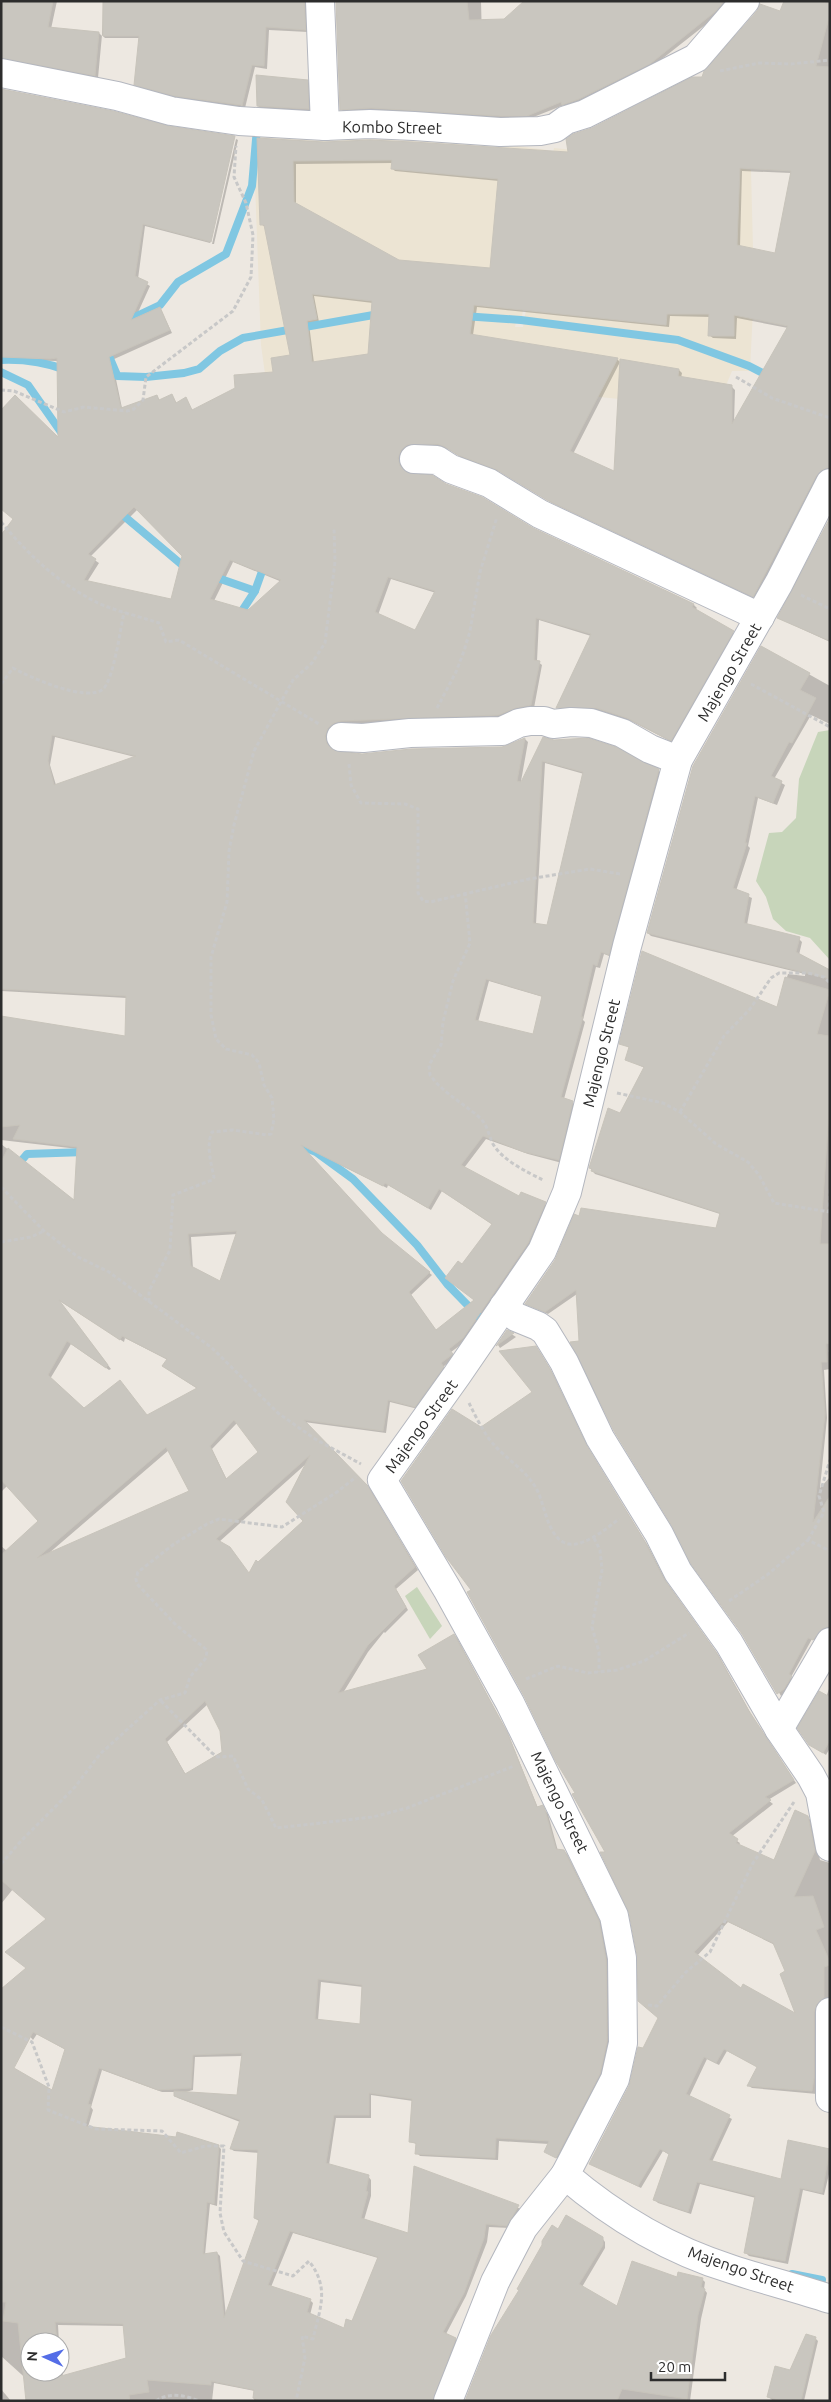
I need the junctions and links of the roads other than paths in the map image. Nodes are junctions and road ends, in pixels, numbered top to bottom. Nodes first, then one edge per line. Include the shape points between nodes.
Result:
1 (320, 1) edge
2 (744, 1) edge
3 (1, 73) edge
4 (325, 126) junction
5 (414, 459) dead end
6 (830, 483) edge
7 (760, 618) junction
8 (341, 737) road end
9 (678, 760) junction
10 (504, 1306) junction
11 (830, 1642) edge
12 (779, 1729) junction
13 (830, 1847) edge
14 (830, 2012) edge
15 (830, 2098) edge
16 (565, 2175) junction
17 (830, 2299) edge
18 (448, 2401) edge

1 - 4 street
2 - 4 street, Kombo Street via 696,58 555,128 500,132 370,124
3 - 4 street, Kombo Street via 117,96 171,111 239,121
5 - 7 street via 438,460 451,469 506,492 540,514
6 - 7 street, Majengo Street
7 - 9 street, Majengo Street
8 - 9 street via 502,731 530,721 591,723 622,733
9 - 10 street, Majengo Street via 567,1192 542,1251
10 - 12 street via 516,1318 545,1331 564,1362 600,1438 639,1500 678,1572 728,1643
10 - 16 street, Majengo Street via 457,1375 372,1473 447,1589 510,1703 614,1916 622,1958 623,2043 615,2079
11 - 12 street
12 - 13 street via 820,1793
14 - 15 street
16 - 17 street, Majengo Street via 602,2204 648,2233 730,2269
16 - 18 street via 523,2228 495,2282

